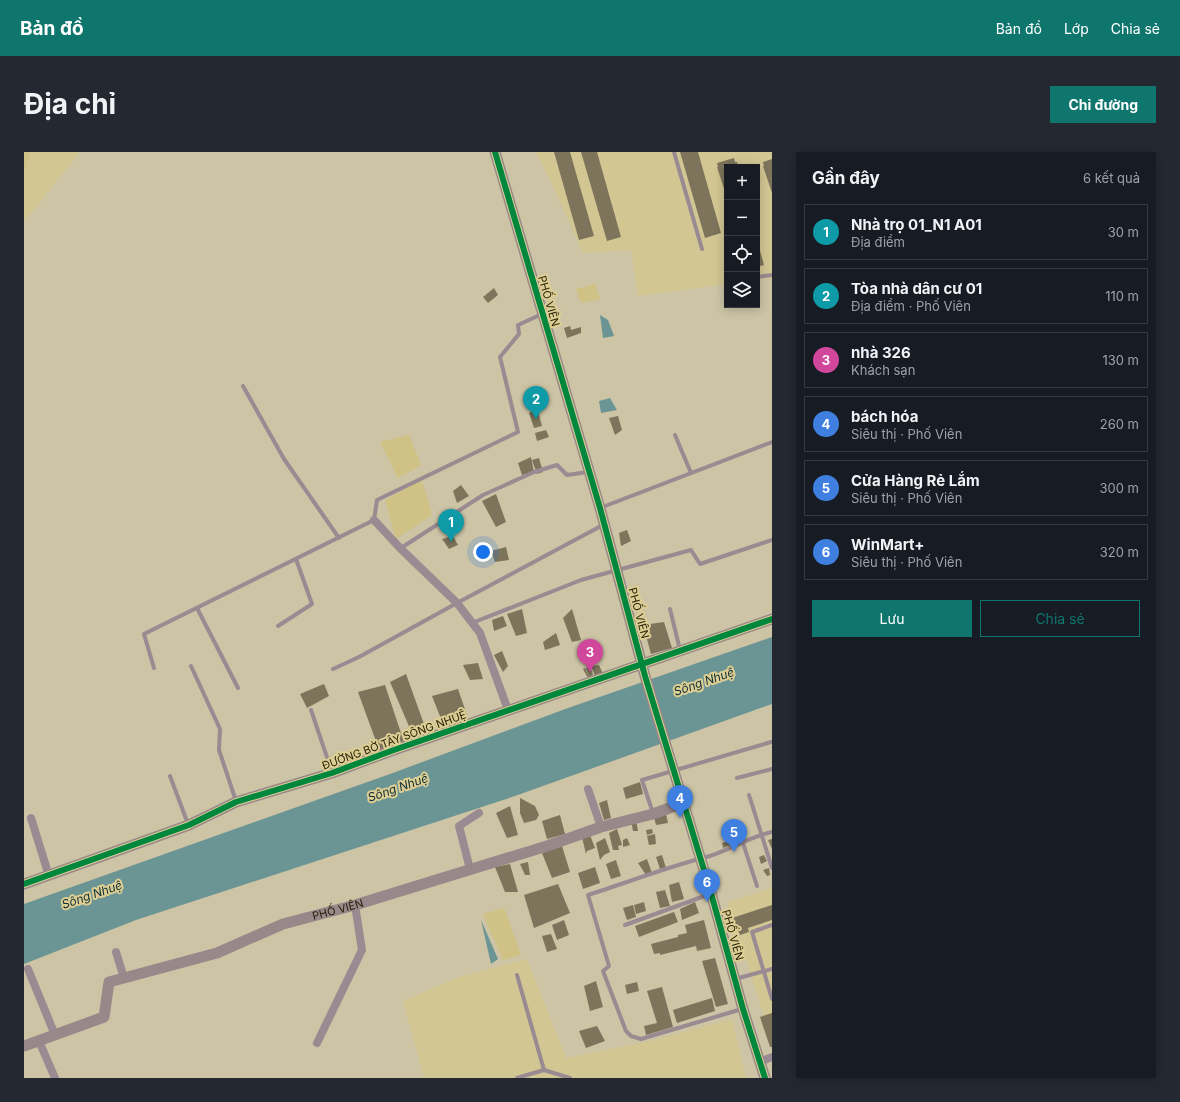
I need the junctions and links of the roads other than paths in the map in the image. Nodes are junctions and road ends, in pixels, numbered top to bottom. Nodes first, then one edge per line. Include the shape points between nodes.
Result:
1 (495, 152) edge
2 (674, 152) edge
3 (702, 249) dead end
4 (772, 275) edge
5 (760, 277) edge
6 (542, 314) junction
7 (243, 386) dead end
8 (675, 435) dead end
9 (772, 442) edge
10 (589, 472) junction
11 (690, 473) junction
12 (600, 508) junction
13 (374, 520) junction
14 (604, 525) junction
15 (339, 538) junction
16 (772, 540) edge
17 (400, 548) junction
18 (296, 560) junction
19 (617, 570) junction
20 (457, 603) junction
21 (197, 608) junction
22 (670, 609) dead end
23 (772, 618) edge
24 (472, 623) junction
25 (278, 626) dead end
26 (680, 650) junction
27 (642, 663) junction
28 (191, 666) dead end
29 (154, 668) dead end
30 (333, 669) dead end
31 (238, 688) dead end
32 (311, 710) dead end
33 (508, 710) junction
34 (771, 742) dead end
35 (674, 770) junction
36 (772, 770) edge
37 (332, 773) junction
38 (170, 776) dead end
39 (737, 778) dead end
40 (588, 789) dead end
41 (749, 796) dead end
42 (236, 802) junction
43 (683, 803) junction
44 (480, 813) dead end
45 (653, 814) junction
46 (31, 818) dead end
47 (189, 825) junction
48 (601, 827) junction
49 (772, 832) edge
50 (762, 834) junction
51 (744, 843) junction
52 (699, 858) junction
53 (772, 868) edge
54 (470, 869) junction
55 (49, 876) junction
56 (24, 884) edge
57 (757, 886) dead end
58 (710, 893) junction
59 (355, 905) junction
60 (625, 925) dead end
61 (772, 926) edge
62 (116, 952) dead end
63 (28, 969) dead end
64 (772, 969) edge
65 (764, 971) junction
66 (517, 975) dead end
67 (124, 978) junction
68 (735, 980) junction
69 (772, 999) edge
70 (743, 1009) junction
71 (55, 1035) junction
72 (39, 1041) junction
73 (317, 1043) dead end
74 (24, 1046) edge
75 (772, 1057) edge
76 (760, 1062) junction
77 (544, 1070) junction
78 (55, 1078) edge
79 (516, 1078) edge
80 (570, 1078) edge
81 (765, 1078) edge

1 - 6 street, PHỐ VIÊN
2 - 3 lane
4 - 5 lane
6 - 10 street, PHỐ VIÊN
6 - 13 lane via 518,325 519,334 500,357 518,432 377,500
7 - 15 lane via 284,459
8 - 11 lane
9 - 11 lane
10 - 12 street, PHỐ VIÊN
10 - 17 lane via 567,475 557,465 534,472 483,495
11 - 12 lane
12 - 14 street, PHỐ VIÊN
13 - 15 lane
13 - 17 street
14 - 19 street, PHỐ VIÊN
14 - 20 lane
15 - 18 lane
16 - 19 lane via 700,564 691,550
17 - 20 street
18 - 21 lane
18 - 25 lane via 312,604
19 - 24 lane via 581,580
19 - 27 street, PHỐ VIÊN
20 - 24 street
20 - 30 lane
21 - 29 lane via 144,634
21 - 31 lane
22 - 26 lane
23 - 26 street, ĐƯỜNG BỜ TÂY SÔNG NHUỆ
24 - 33 street via 480,633
26 - 27 street, ĐƯỜNG BỜ TÂY SÔNG NHUỆ
27 - 33 street, ĐƯỜNG BỜ TÂY SÔNG NHUỆ
27 - 35 street, PHỐ VIÊN
28 - 42 lane via 220,729 219,750
32 - 37 lane
33 - 37 street, ĐƯỜNG BỜ TÂY SÔNG NHUỆ
34 - 35 lane
35 - 43 street, PHỐ VIÊN
35 - 45 lane via 642,780
36 - 39 lane
37 - 42 street, ĐƯỜNG BỜ TÂY SÔNG NHUỆ
38 - 47 lane
40 - 48 street
41 - 50 lane
42 - 47 street, ĐƯỜNG BỜ TÂY SÔNG NHUỆ
43 - 45 street, PHỐ VIÊN
43 - 52 street, PHỐ VIÊN
44 - 54 street via 459,826
45 - 48 street, PHỐ VIÊN
46 - 55 street
47 - 55 street, ĐƯỜNG BỜ TÂY SÔNG NHUỆ
48 - 54 street, PHỐ VIÊN
49 - 50 lane
50 - 51 lane
50 - 53 lane
51 - 52 lane
51 - 57 lane
52 - 58 street, PHỐ VIÊN
52 - 70 lane via 588,895 609,966 603,971 626,1031 630,1036 641,1039
54 - 59 street, PHỐ VIÊN
55 - 56 street, ĐƯỜNG BỜ TÂY SÔNG NHUỆ
58 - 60 lane
58 - 68 street, PHỐ VIÊN
59 - 67 street, PHỐ VIÊN via 283,924 217,953
59 - 73 street via 362,950
61 - 65 lane via 752,932
62 - 67 street
63 - 71 street
64 - 65 lane
65 - 68 lane
65 - 69 lane
66 - 77 lane
67 - 71 street, PHỐ VIÊN via 109,982 104,1017
68 - 70 street, PHỐ VIÊN
70 - 76 street, PHỐ VIÊN
71 - 72 street, PHỐ VIÊN
72 - 74 street, PHỐ VIÊN
72 - 78 street
75 - 76 street
76 - 81 street, PHỐ VIÊN
77 - 79 lane
77 - 80 lane

